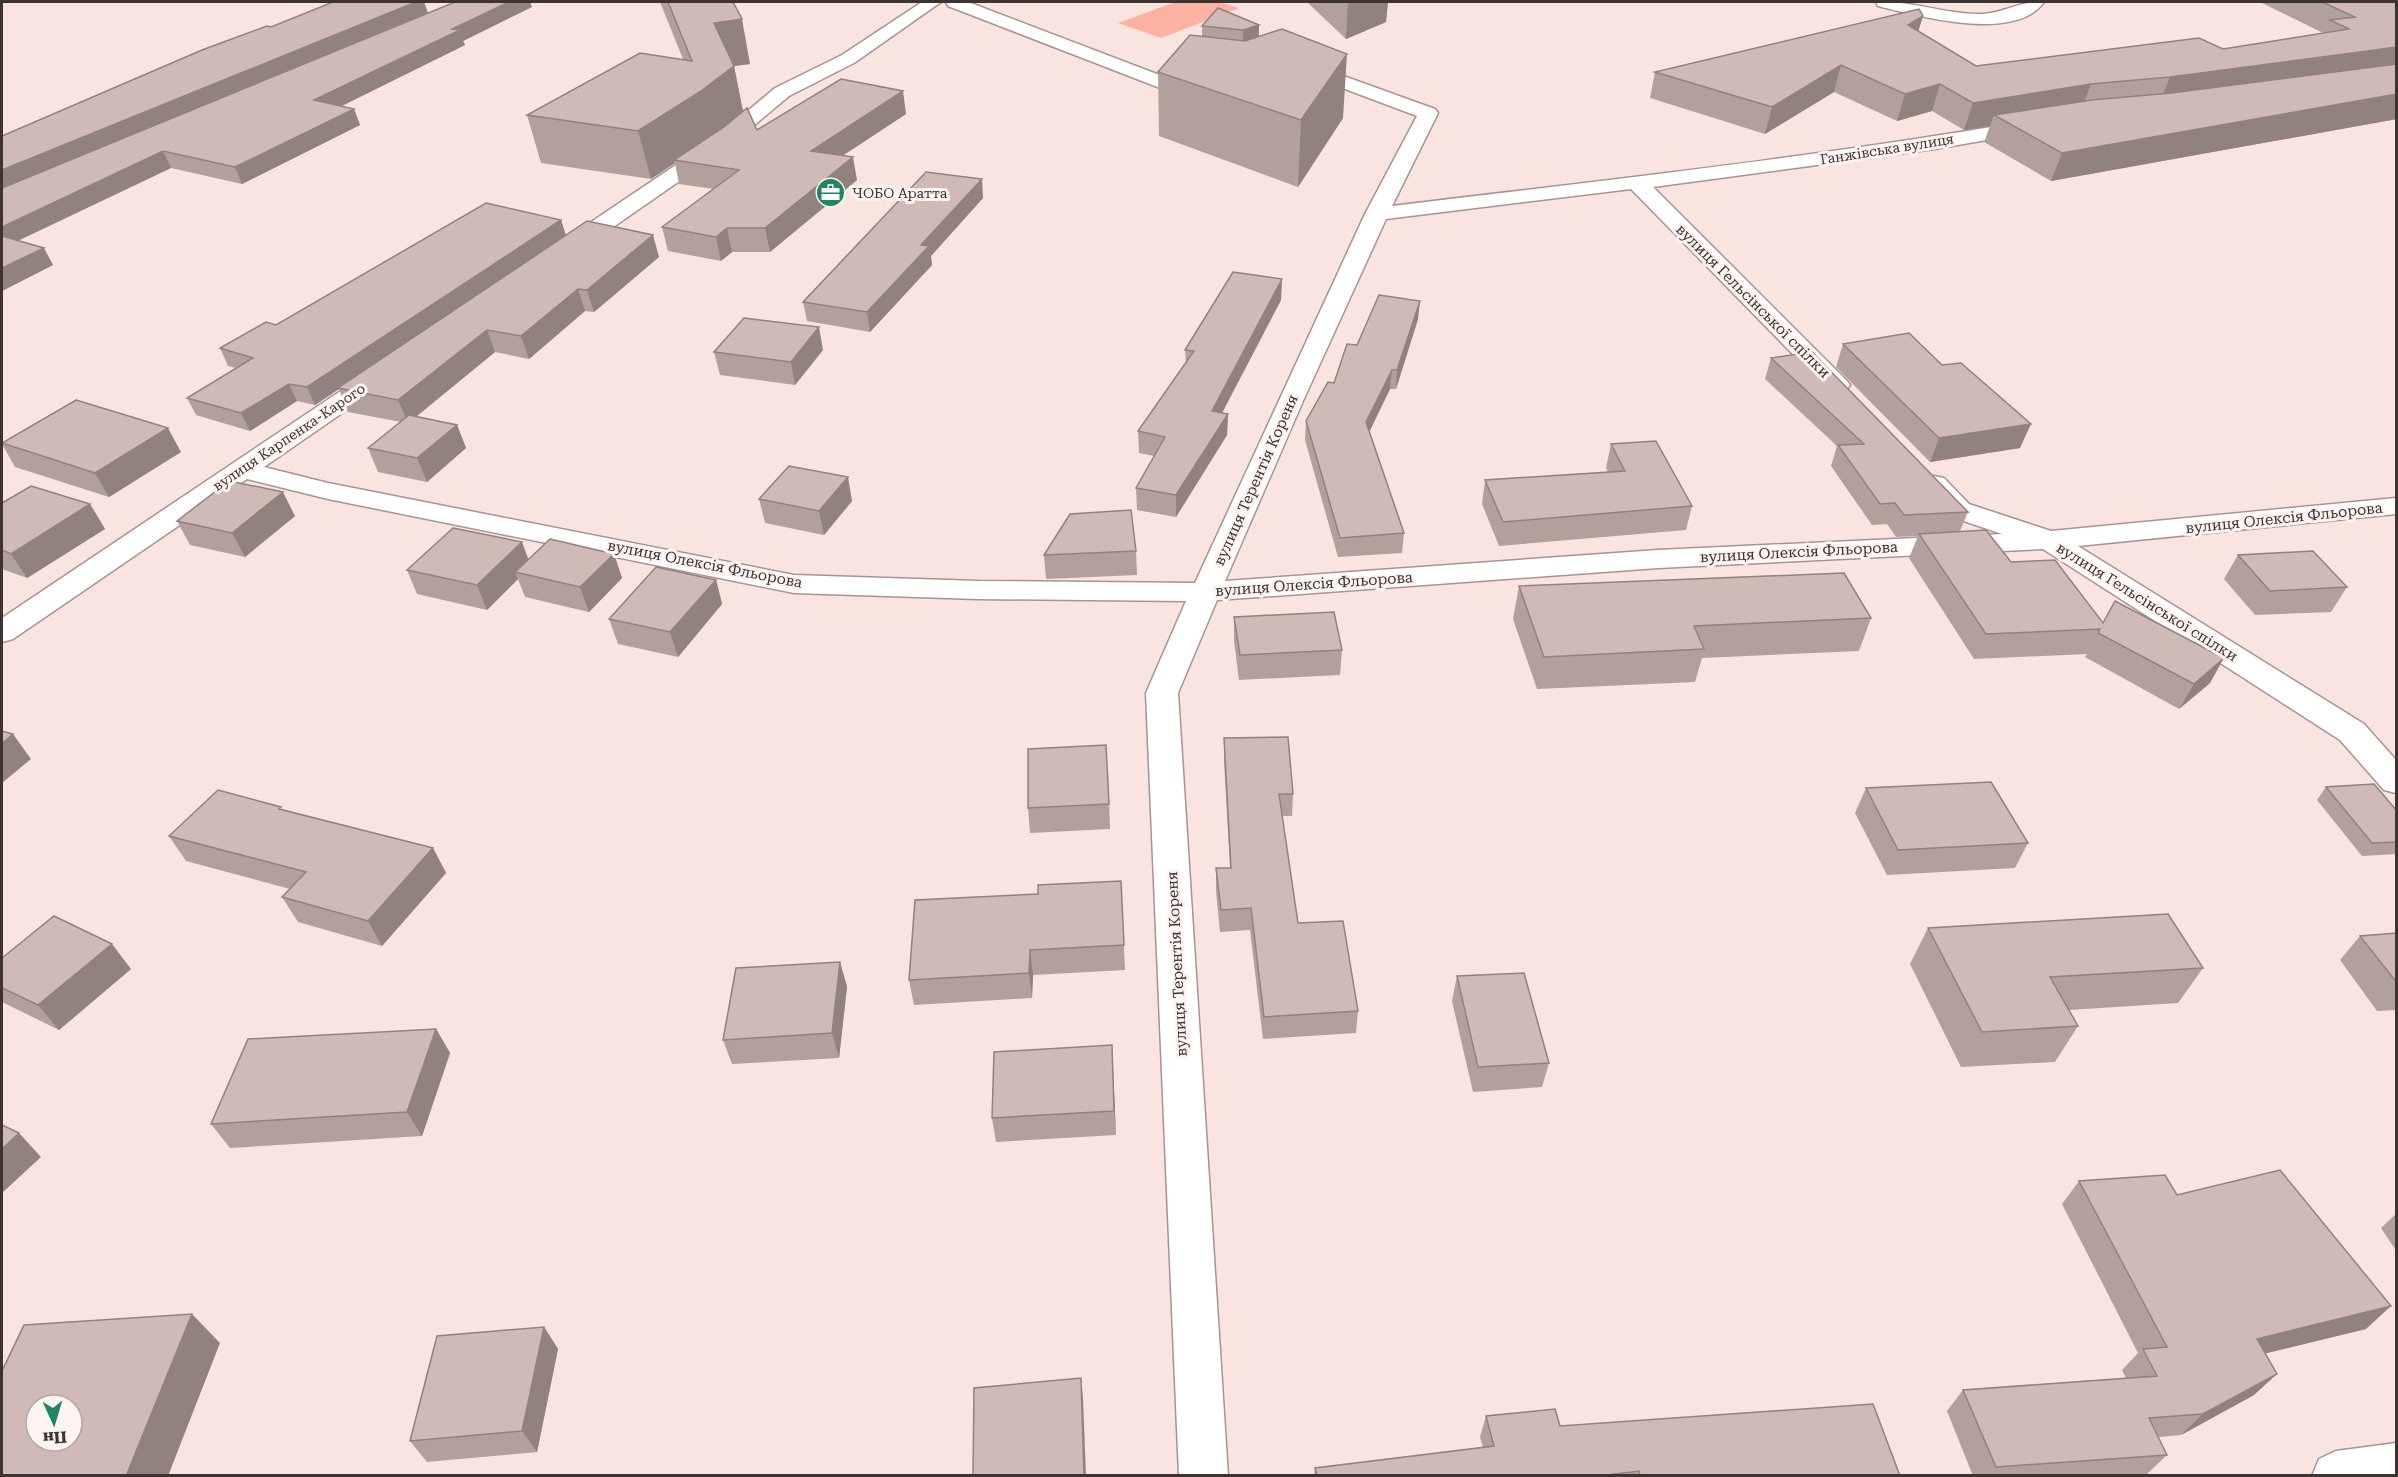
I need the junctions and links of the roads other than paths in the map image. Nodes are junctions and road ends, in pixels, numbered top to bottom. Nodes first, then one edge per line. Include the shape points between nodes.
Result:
1 (933, 2) edge
2 (954, 2) edge
3 (1884, 2) edge
4 (2032, 5) edge
5 (1273, 85) edge
6 (1233, 95) edge
7 (2047, 124) edge
8 (1637, 183) junction
9 (1376, 214) junction
10 (548, 262) edge
11 (399, 362) edge
12 (1852, 401) edge
13 (1918, 468) edge
14 (241, 469) junction
15 (2397, 506) edge
16 (2049, 540) junction
17 (1205, 592) junction
18 (2, 632) edge
19 (2397, 781) edge
20 (2397, 1467) edge
21 (1204, 1476) edge
22 (2336, 1476) edge

1 - 10 street via 848,59 782,92 720,144
2 - 6 street via 1180,88
3 - 4 street via 1958,26 1994,28 2025,18
5 - 9 street, вулиця Терентія Кореня via 1313,71 1428,112
7 - 8 street, Ганжівська вулиця
8 - 9 street, Ганжівська вулиця
8 - 12 street, вулиця Гельсінської спілки
9 - 17 street, вулиця Терентія Кореня
11 - 14 street, вулиця Карпенка-Карого
13 - 16 street, вулиця Гельсінської спілки via 1959,510
14 - 17 street, вулиця Олексія Фльорова via 328,491 794,584
14 - 18 street, вулиця Карпенка-Карого
15 - 16 street, вулиця Олексія Фльорова
16 - 17 street, вулиця Олексія Фльорова via 1658,559
16 - 19 street, вулиця Гельсінської спілки via 2352,732
17 - 21 street, вулиця Терентія Кореня via 1162,693
20 - 22 street

